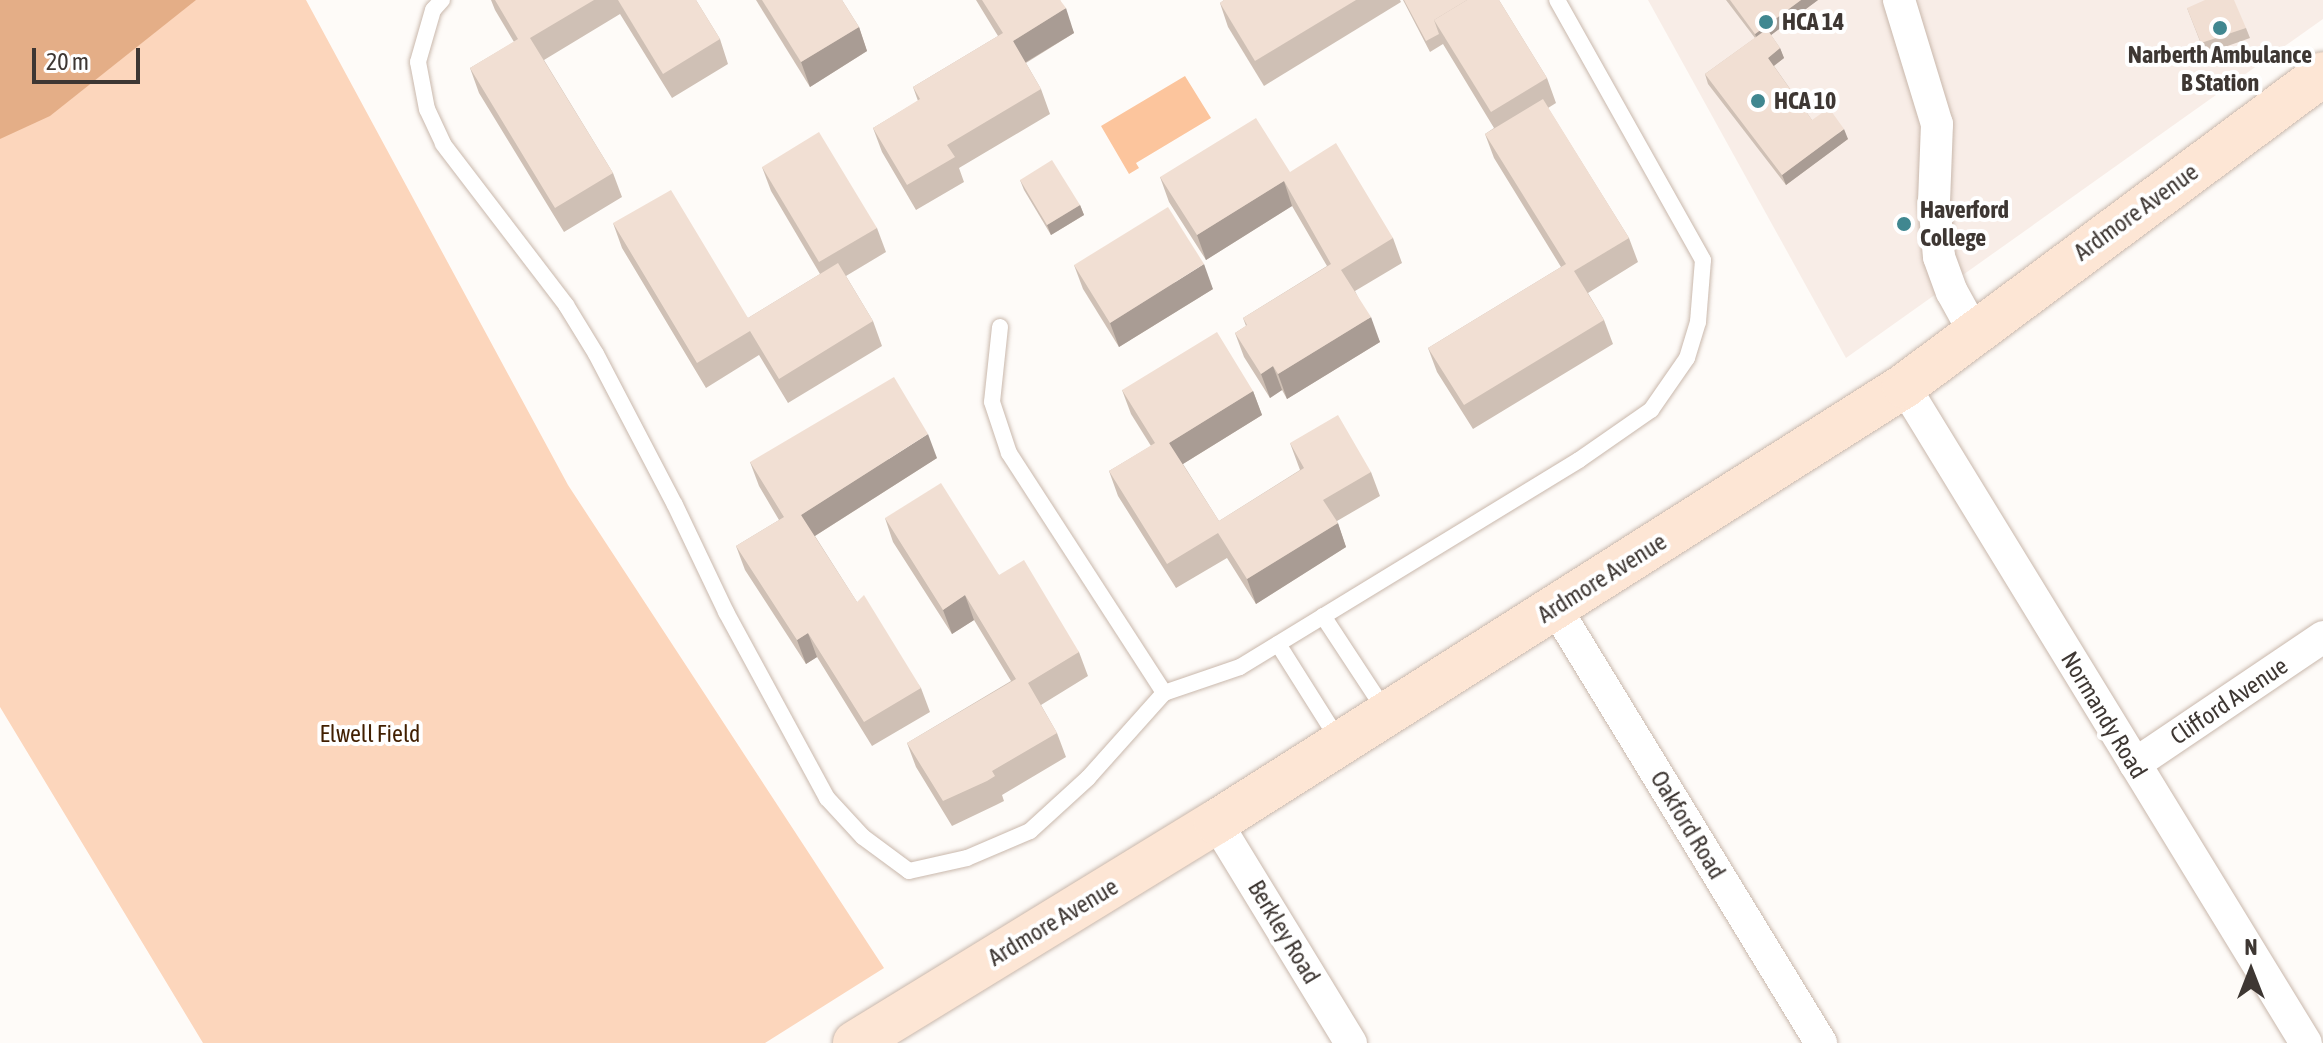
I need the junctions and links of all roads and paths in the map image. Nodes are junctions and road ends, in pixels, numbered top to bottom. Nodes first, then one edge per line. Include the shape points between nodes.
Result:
1 (442, 0) edge
2 (1557, 0) edge
3 (1899, 0) edge
4 (2323, 74) edge
5 (1000, 327) dead end
6 (1974, 332) junction
7 (1904, 386) junction
8 (1555, 607) junction
9 (1323, 616) junction
10 (2323, 637) edge
11 (1278, 644) junction
12 (1164, 693) junction
13 (1387, 714) junction
14 (1340, 744) junction
15 (2135, 764) junction
16 (1216, 822) junction
17 (857, 1042) edge
18 (1351, 1043) edge
19 (1821, 1043) edge
20 (2306, 1043) edge

1 - 12 lane via 433,10 418,62 427,109 443,144 566,305 596,354 803,758 827,798 863,837 909,871 967,858 1030,831 1088,778
2 - 9 lane via 1703,260 1698,322 1687,358 1651,410 1579,460
3 - 6 street via 1937,124 1934,201 1939,257
4 - 6 street, Ardmore Avenue
5 - 12 lane via 992,402 1009,453
6 - 7 street, Ardmore Avenue
7 - 8 street, Ardmore Avenue
7 - 15 street, Normandy Road
8 - 13 street, Ardmore Avenue
8 - 19 street, Oakford Road
9 - 11 lane
9 - 13 lane
10 - 15 street, Clifford Avenue
11 - 12 lane via 1240,667
11 - 14 lane
13 - 14 street, Ardmore Avenue
14 - 16 street, Ardmore Avenue
15 - 20 street, Normandy Road
16 - 17 street, Ardmore Avenue
16 - 18 street, Berkley Road

